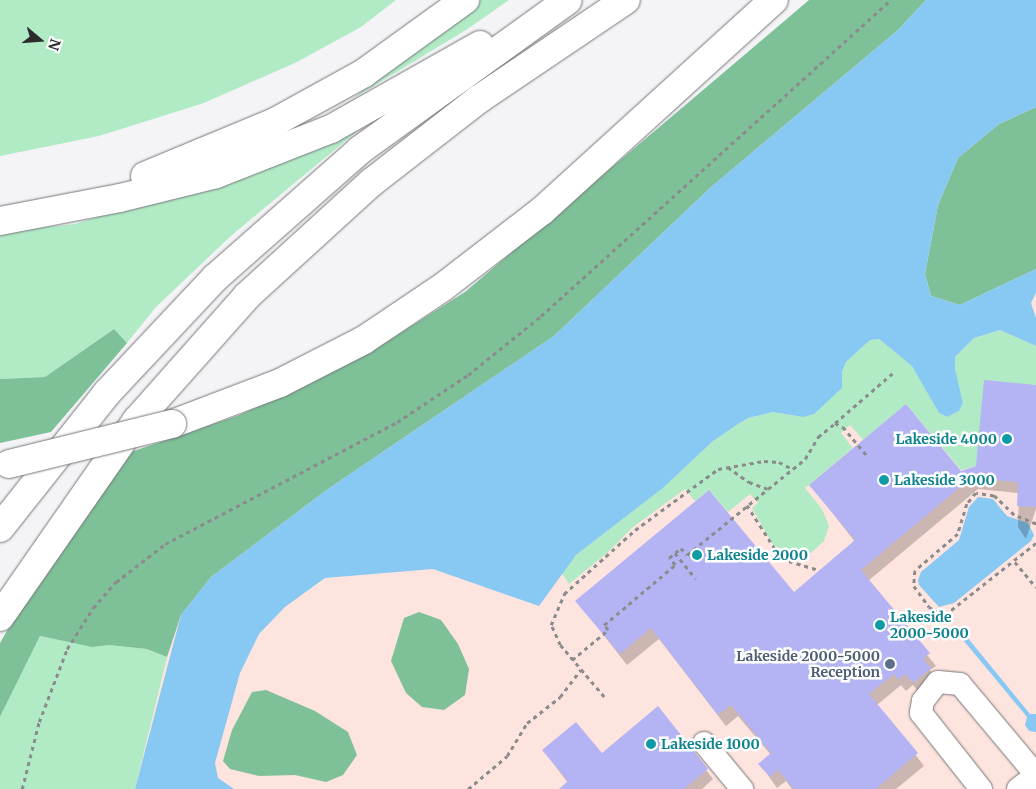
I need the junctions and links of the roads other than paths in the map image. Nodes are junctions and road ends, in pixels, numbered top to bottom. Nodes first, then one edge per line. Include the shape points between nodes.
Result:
1 (465, 0) edge
2 (551, 0) edge
3 (568, 0) edge
4 (626, 0) edge
5 (774, 0) edge
6 (7, 220) edge
7 (4, 464) edge
8 (0, 528) edge
9 (0, 618) edge
10 (704, 743) dead end
11 (1036, 775) edge
12 (742, 789) edge
13 (982, 789) edge
14 (1018, 789) edge

1 - 6 highway via 364,73 275,122 163,170
2 - 6 highway via 480,45 331,129 216,174 120,198
3 - 8 highway via 360,150 215,278 107,394
4 - 9 highway via 479,98 372,182 247,296 137,420
5 - 7 highway, bridge via 543,210 443,287 356,344 280,382 172,424
10 - 12 lane
11 - 13 lane via 960,684 938,682 923,701 921,713
11 - 14 lane

